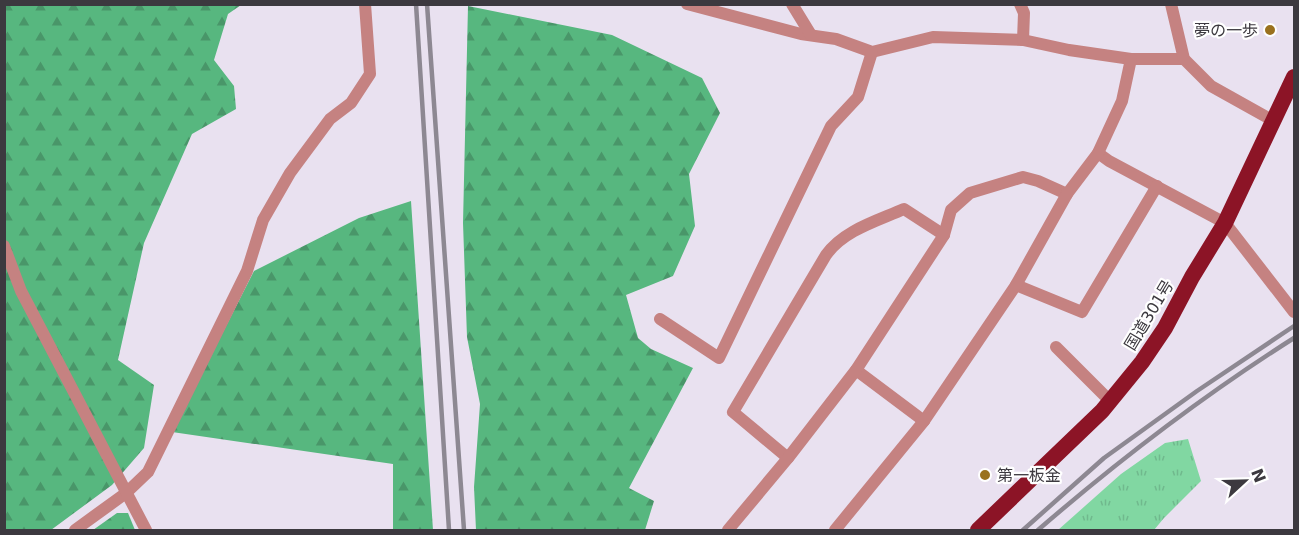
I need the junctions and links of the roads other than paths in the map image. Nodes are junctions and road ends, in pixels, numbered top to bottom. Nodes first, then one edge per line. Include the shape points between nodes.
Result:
1 (365, 4) edge
2 (687, 4) edge
3 (792, 4) edge
4 (1020, 4) edge
5 (1171, 4) edge
6 (810, 35) junction
7 (1023, 40) junction
8 (872, 52) junction
9 (1131, 59) junction
10 (1184, 59) junction
11 (1292, 86) edge
12 (1272, 120) junction
13 (1098, 153) junction
14 (1157, 186) junction
15 (1067, 194) junction
16 (1225, 223) junction
17 (944, 235) junction
18 (4, 246) edge
19 (1016, 285) junction
20 (1294, 312) edge
21 (660, 319) dead end
22 (1056, 347) dead end
23 (856, 369) junction
24 (1111, 402) junction
25 (924, 421) junction
26 (788, 458) junction
27 (126, 493) junction
28 (75, 531) edge
29 (146, 531) edge
30 (728, 531) edge
31 (835, 531) edge
32 (978, 531) edge

1 - 27 street via 370,74 351,103 330,119 290,172 263,220 247,271 148,472
2 - 6 street
3 - 6 street
4 - 7 street via 1024,14
5 - 10 street
6 - 8 street via 836,39
7 - 8 street via 933,37
7 - 9 street
8 - 21 street via 858,96 831,126 719,358
9 - 10 street
9 - 13 street via 1122,101
10 - 12 street via 1211,86
11 - 12 highway, 国道301号
12 - 16 highway, 国道301号
13 - 14 street
13 - 15 street
14 - 16 street
14 - 19 street via 1082,312
15 - 17 street via 1023,177 969,193 951,210
15 - 19 street
16 - 20 street
16 - 24 highway, 国道301号 via 1165,328
17 - 23 street
17 - 26 street via 904,209 849,233 832,245 733,412
18 - 27 street via 21,291
19 - 25 street
22 - 24 street
23 - 25 street
23 - 26 street
24 - 32 highway, 国道301号
25 - 31 street
26 - 30 street
27 - 28 street
27 - 29 street

